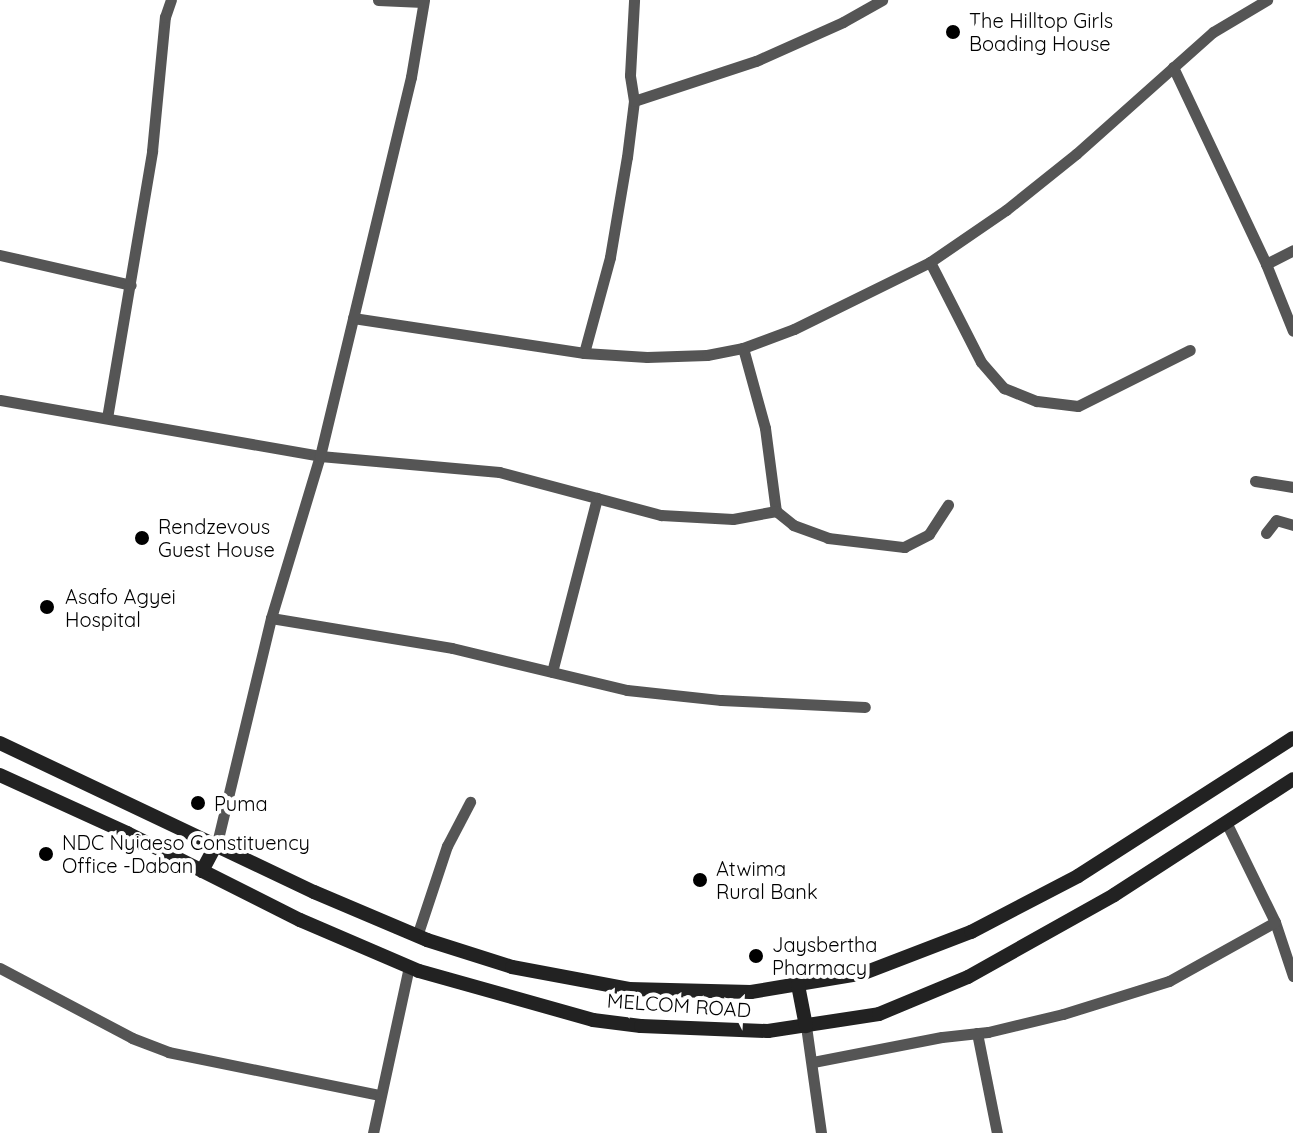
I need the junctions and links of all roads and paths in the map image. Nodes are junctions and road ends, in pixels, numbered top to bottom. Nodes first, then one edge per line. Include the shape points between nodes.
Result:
1 (171, 0) edge
2 (378, 0) edge
3 (634, 0) edge
4 (882, 0) edge
5 (1267, 0) edge
6 (423, 1) edge
7 (1173, 67) junction
8 (634, 101) junction
9 (1293, 250) edge
10 (0, 255) edge
11 (930, 262) junction
12 (1266, 264) junction
13 (131, 285) junction
14 (353, 318) junction
15 (1293, 331) edge
16 (743, 348) junction
17 (1190, 350) dead end
18 (584, 353) junction
19 (0, 400) edge
20 (107, 418) junction
21 (320, 456) junction
22 (1255, 481) dead end
23 (1293, 487) edge
24 (597, 498) junction
25 (948, 505) dead end
26 (776, 511) junction
27 (1293, 525) edge
28 (1266, 533) dead end
29 (271, 618) junction
30 (552, 672) junction
31 (865, 707) dead end
32 (1293, 738) edge
33 (0, 743) edge
34 (0, 775) edge
35 (1293, 779) edge
36 (470, 802) dead end
37 (1226, 822) junction
38 (217, 843) junction
39 (202, 871) junction
40 (1275, 922) junction
41 (417, 936) junction
42 (409, 967) junction
43 (0, 968) edge
44 (1293, 976) edge
45 (798, 985) junction
46 (806, 1026) junction
47 (977, 1033) junction
48 (813, 1062) junction
49 (379, 1095) junction
50 (373, 1133) edge
51 (821, 1133) edge
52 (997, 1133) edge

1 - 13 street
2 - 6 street
3 - 8 street
4 - 8 street via 756,61
5 - 7 street via 1213,32
6 - 14 street via 411,77
7 - 11 street via 1076,154
7 - 12 street
8 - 18 street via 610,257
9 - 12 street
10 - 13 street
11 - 16 street via 794,329
11 - 17 street via 981,362 1004,388 1037,401 1078,406
12 - 15 street
13 - 20 street
14 - 18 street
14 - 21 street
16 - 18 street via 662,357
16 - 26 street via 765,428
19 - 20 street
20 - 21 street
21 - 24 street via 499,472
21 - 29 street
22 - 23 street
24 - 26 street via 661,515 707,519
24 - 30 street
25 - 26 street via 929,534 904,547 828,538 793,525
27 - 28 street via 1276,520
29 - 30 street via 452,648
29 - 38 street
30 - 31 street via 594,684 674,695
32 - 45 main road via 1078,876 971,932 864,973
33 - 38 main road
34 - 39 main road, MELCOM ROAD
35 - 37 main road, MELCOM ROAD
36 - 41 street via 447,846
37 - 40 street
37 - 46 main road, MELCOM ROAD via 1114,895 968,977 879,1014
38 - 39 main road
38 - 41 main road
39 - 42 main road, MELCOM ROAD
40 - 44 street
40 - 47 street via 1169,981 1063,1014
41 - 45 main road via 512,967 629,989 751,992
42 - 46 main road, MELCOM ROAD via 593,1020 737,1031
42 - 49 street
43 - 49 street via 168,1052
45 - 46 main road
46 - 48 street
47 - 48 street
47 - 52 street
48 - 51 street
49 - 50 street

